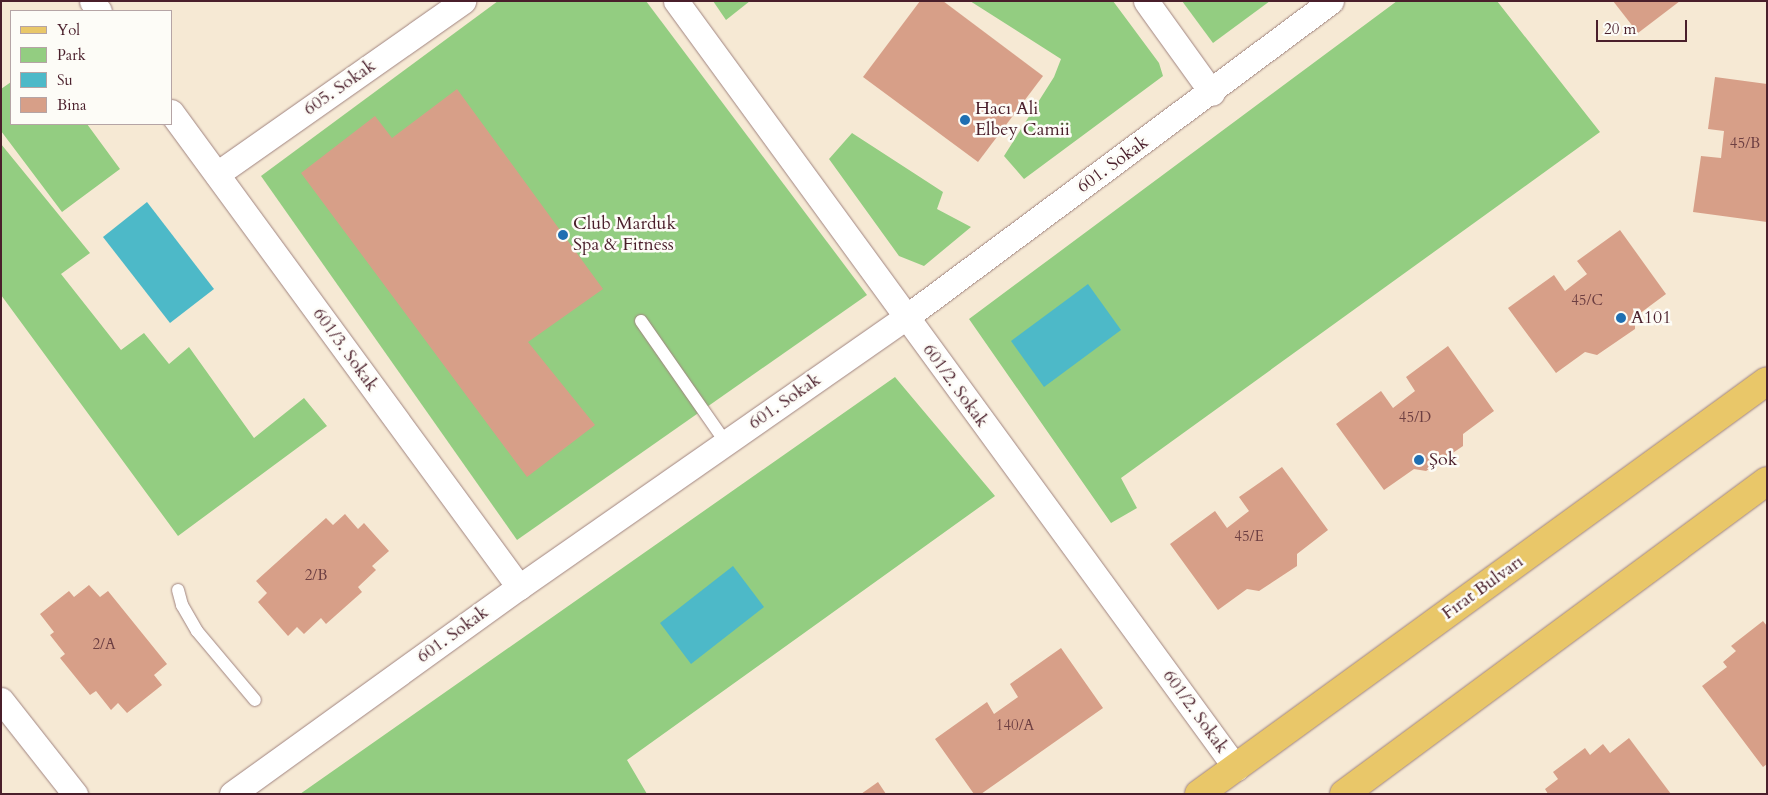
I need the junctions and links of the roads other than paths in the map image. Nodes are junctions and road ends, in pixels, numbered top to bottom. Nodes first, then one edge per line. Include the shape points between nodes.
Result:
1 (463, 1) edge
2 (676, 1) edge
3 (1146, 1) edge
4 (1331, 1) edge
5 (1212, 93) junction
6 (172, 113) edge
7 (217, 174) junction
8 (905, 318) junction
9 (641, 321) dead end
10 (1767, 381) edge
11 (726, 443) junction
12 (1767, 481) edge
13 (519, 587) junction
14 (178, 590) dead end
15 (1, 700) edge
16 (255, 700) dead end
17 (1236, 768) junction
18 (75, 794) edge
19 (232, 794) edge
20 (1199, 794) edge
21 (1344, 794) edge

1 - 7 street, 605. Sokak
2 - 8 street, 601/2. Sokak
3 - 5 street
4 - 5 street, 601. Sokak
5 - 8 street, 601. Sokak
6 - 7 street, 601/3. Sokak
7 - 13 street, 601/3. Sokak
8 - 11 street, 601. Sokak
8 - 17 street, 601/2. Sokak
9 - 11 lane
10 - 17 main road, Fırat Bulvarı
11 - 13 street, 601. Sokak
12 - 21 main road
13 - 19 street, 601. Sokak
14 - 16 lane via 182,605 197,630
15 - 18 street
17 - 20 main road, Fırat Bulvarı

